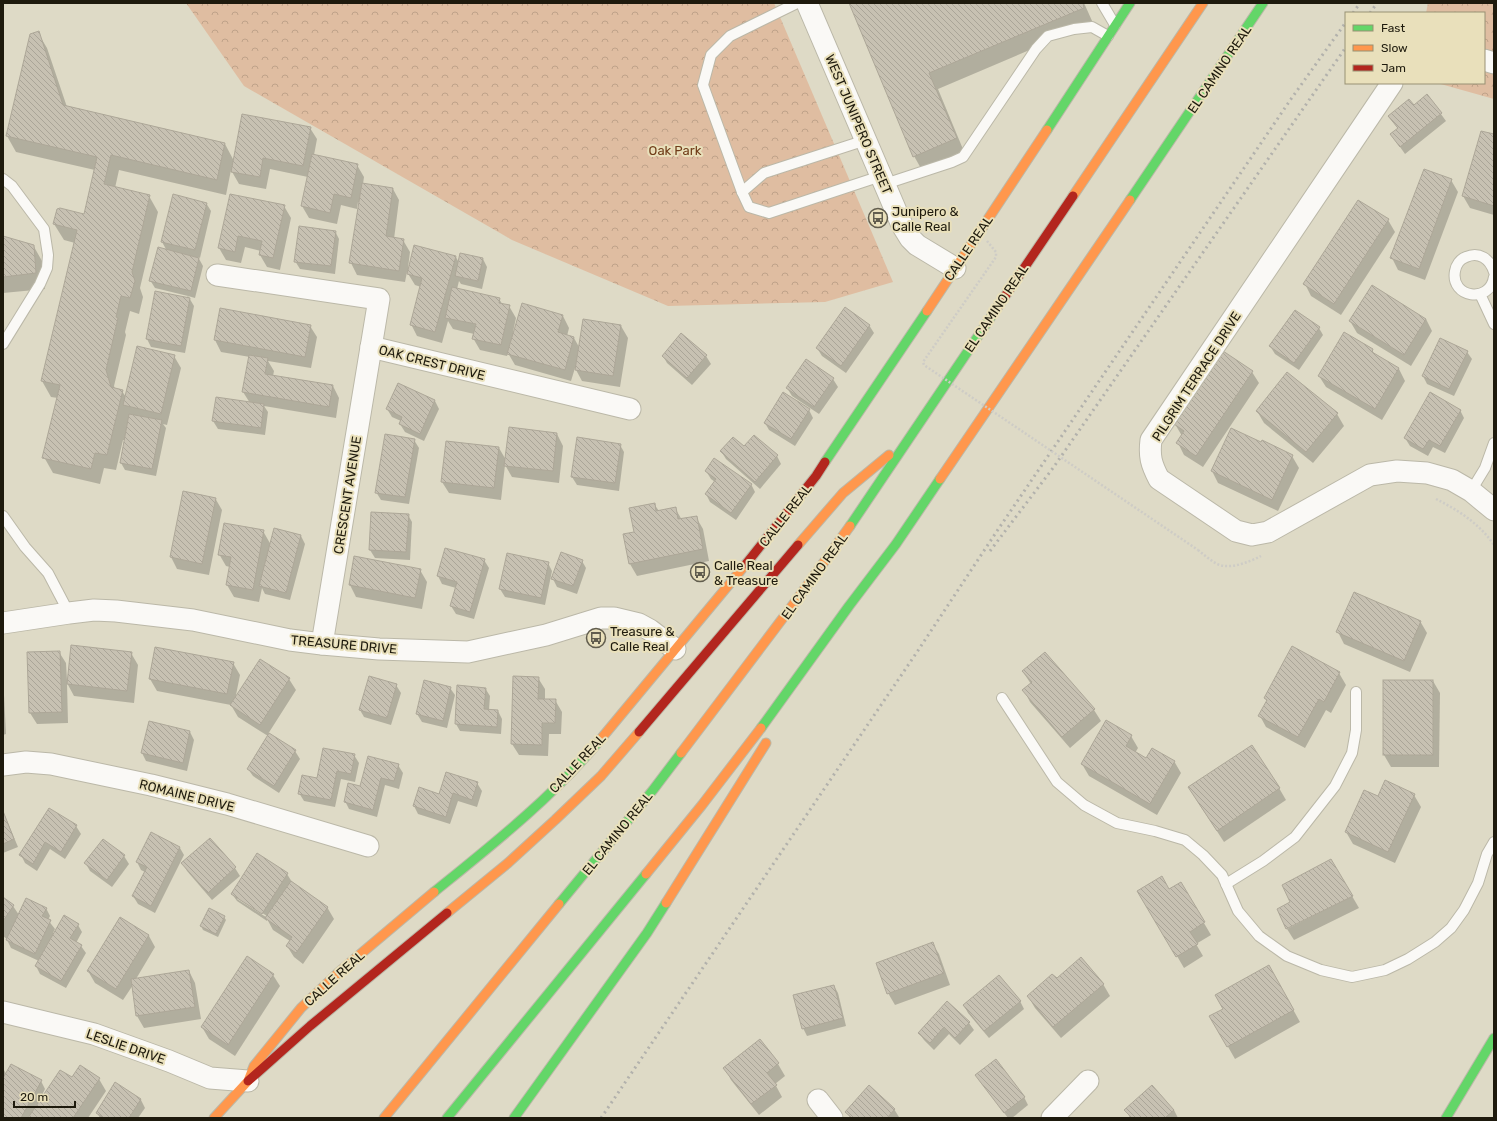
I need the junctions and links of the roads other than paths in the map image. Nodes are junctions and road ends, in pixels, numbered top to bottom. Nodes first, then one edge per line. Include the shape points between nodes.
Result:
1 (797, 3) edge
2 (807, 3) edge
3 (1102, 3) edge
4 (1130, 3) edge
5 (1203, 3) edge
6 (1263, 3) edge
7 (1115, 25) junction
8 (1108, 36) junction
9 (1391, 84) edge
10 (866, 140) junction
11 (3, 179) edge
12 (883, 180) junction
13 (742, 192) junction
14 (955, 268) junction
15 (1494, 272) edge
16 (216, 275) dead end
17 (1494, 278) edge
18 (1480, 294) junction
19 (1494, 324) edge
20 (3, 344) edge
21 (371, 347) junction
22 (630, 409) dead end
23 (907, 441) junction
24 (1494, 443) edge
25 (1471, 491) junction
26 (1494, 510) edge
27 (3, 516) edge
28 (896, 544) junction
29 (69, 613) junction
30 (3, 623) edge
31 (322, 644) junction
32 (675, 649) junction
33 (810, 677) dead end
34 (1356, 692) dead end
35 (1002, 698) dead end
36 (770, 736) dead end
37 (3, 765) edge
38 (1494, 842) edge
39 (368, 846) dead end
40 (1226, 884) junction
41 (3, 1012) edge
42 (1494, 1038) edge
43 (248, 1081) junction
44 (1088, 1081) dead end
45 (818, 1100) dead end
46 (214, 1118) edge
47 (384, 1118) edge
48 (447, 1118) edge
49 (514, 1118) edge
50 (832, 1118) edge
51 (1052, 1118) edge
52 (1446, 1118) edge

1 - 13 lane via 730,36 711,55 703,85
2 - 10 street, WEST JUNIPERO STREET
3 - 7 lane
4 - 7 main road, CALLE REAL
5 - 23 main road, EL CAMINO REAL
6 - 28 main road, EL CAMINO REAL
7 - 8 main road, CALLE REAL
8 - 12 lane via 1092,26 1048,36 1036,49 963,157
8 - 14 main road, CALLE REAL
9 - 25 street, PILGRIM TERRACE DRIVE via 1151,440 1152,466 1160,479 1236,531 1252,535 1268,532 1370,475 1397,471 1427,473 1452,480
10 - 12 street, WEST JUNIPERO STREET
10 - 13 lane via 764,173
11 - 20 lane via 12,186 44,229 48,255 47,268 40,284
12 - 13 lane via 769,213 749,207
12 - 14 street, WEST JUNIPERO STREET via 910,238
14 - 32 main road, CALLE REAL via 816,476
15 - 18 lane via 1488,260 1476,255 1463,258 1455,268 1458,286 1467,294
16 - 21 street, OAK CREST DRIVE via 379,300
17 - 18 lane via 1491,286
18 - 19 lane
21 - 22 street, OAK CREST DRIVE
21 - 31 street, CRESCENT AVENUE
23 - 43 main road via 843,493 601,776 508,863 310,1026
23 - 47 main road, EL CAMINO REAL via 798,598 653,790
24 - 25 lane via 1485,468
25 - 26 street, PILGRIM TERRACE DRIVE
27 - 29 lane via 48,573
28 - 33 main road
28 - 48 main road, EL CAMINO REAL via 702,805
29 - 30 street, TREASURE DRIVE
29 - 31 street, TREASURE DRIVE via 94,610 193,620
31 - 32 street, TREASURE DRIVE via 468,652 546,635 601,618 614,618 639,624
32 - 43 main road, CALLE REAL via 584,759 538,804 390,928 301,1008 254,1066
34 - 40 lane via 1356,730 1352,753 1335,786 1295,837
35 - 40 lane via 1058,782 1084,805 1117,823 1185,840 1222,875
36 - 49 main road via 647,933
37 - 39 street, ROMAINE DRIVE via 26,762 51,764 151,785 227,804
38 - 40 lane via 1478,883 1451,928 1436,942 1408,959 1385,970 1352,977 1321,970 1287,956 1259,936 1238,911
41 - 43 street, LESLIE DRIVE via 94,1034 210,1078
42 - 52 main road
43 - 46 main road, CALLE REAL
44 - 51 street
45 - 50 street

